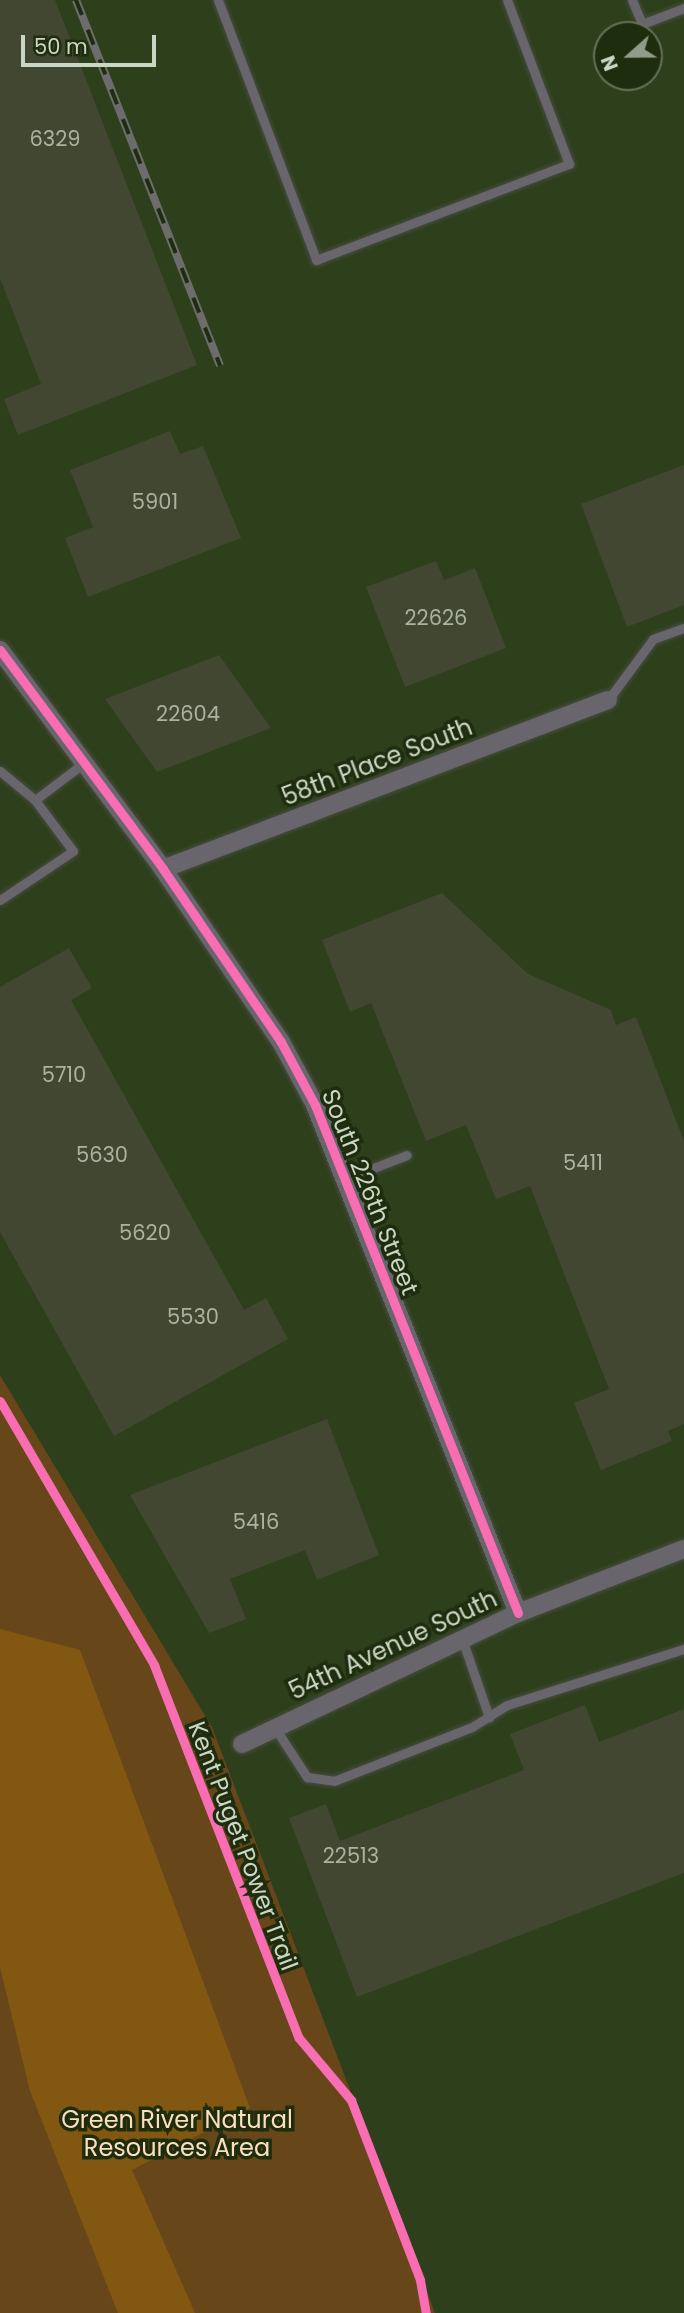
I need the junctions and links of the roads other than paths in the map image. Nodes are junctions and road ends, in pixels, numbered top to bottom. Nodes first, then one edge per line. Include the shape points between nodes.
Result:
1 (218, 0) edge
2 (506, 0) edge
3 (632, 0) edge
4 (684, 8) edge
5 (684, 628) edge
6 (0, 650) edge
7 (608, 700) joint
8 (84, 763) junction
9 (0, 771) edge
10 (35, 800) junction
11 (163, 869) junction
12 (0, 900) edge
13 (407, 1155) dead end
14 (345, 1179) junction
15 (684, 1549) edge
16 (517, 1613) junction
17 (462, 1639) junction
18 (684, 1649) edge
19 (489, 1717) junction
20 (275, 1728) junction
21 (242, 1744) dead end

1 - 2 lane via 316,260 569,164
3 - 4 lane via 642,24
5 - 7 lane via 653,639
6 - 8 street, South 226th Street
7 - 11 street, 58th Place South
8 - 10 lane
8 - 11 street, South 226th Street
9 - 10 lane
10 - 12 lane via 72,851
11 - 14 street, South 226th Street via 281,1042
13 - 14 lane
14 - 16 street, South 226th Street
15 - 16 street, 54th Avenue South
16 - 17 street, 54th Avenue South
17 - 19 lane
17 - 20 street, 54th Avenue South
18 - 19 lane via 594,1673
19 - 20 lane via 334,1781 307,1777
20 - 21 street, 54th Avenue South

